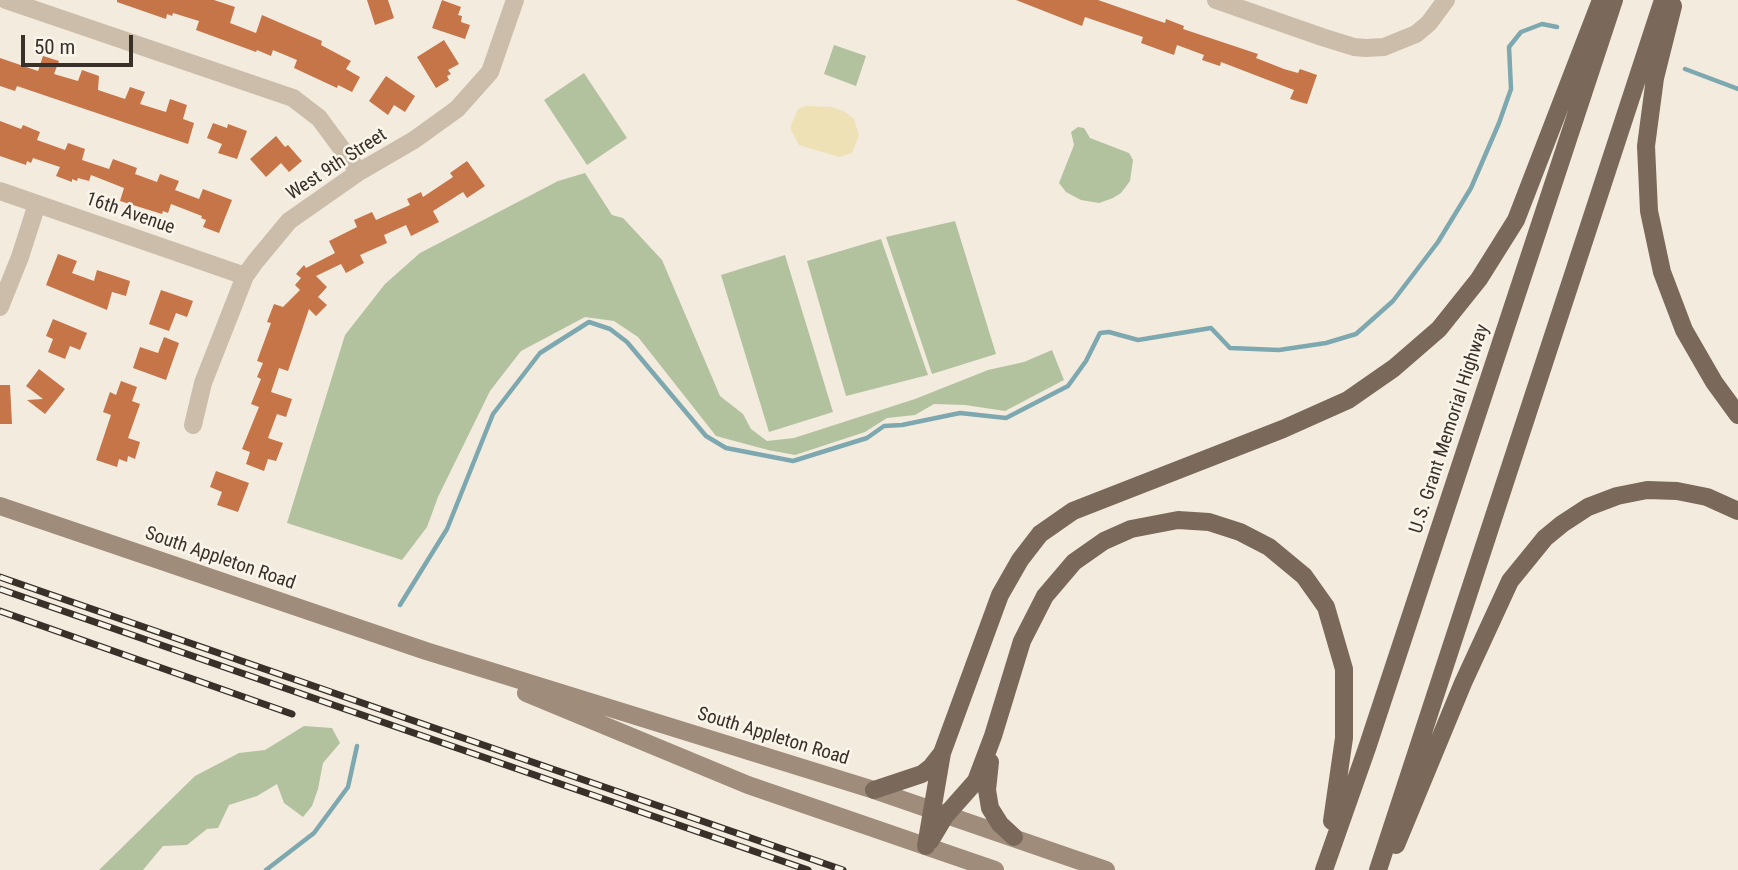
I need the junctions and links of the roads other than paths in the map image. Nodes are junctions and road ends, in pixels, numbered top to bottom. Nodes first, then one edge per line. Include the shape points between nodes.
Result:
1 (6, 0) edge
2 (515, 0) edge
3 (1216, 0) edge
4 (1446, 0) edge
5 (1601, 0) edge
6 (1614, 0) edge
7 (1663, 0) edge
8 (1675, 0) edge
9 (359, 172) junction
10 (0, 191) edge
11 (37, 204) junction
12 (245, 276) junction
13 (0, 307) edge
14 (1738, 415) edge
15 (192, 425) dead end
16 (0, 506) edge
17 (1738, 510) edge
18 (426, 651) junction
19 (993, 736) junction
20 (942, 753) junction
21 (874, 790) junction
22 (939, 813) junction
23 (1014, 837) junction
24 (926, 846) junction
25 (1326, 862) edge
26 (995, 870) edge
27 (1106, 870) edge
28 (1378, 870) edge
29 (1384, 870) edge

1 - 9 street via 293,98 319,118
2 - 9 street, West 9th Street via 490,72 457,109
3 - 4 street via 1366,48 1384,47 1416,34
5 - 20 main road via 1516,220 1479,279 1439,329 1348,400 1073,511 1040,534 1000,595
6 - 25 main road, U.S. Grant Memorial Highway
7 - 28 main road
8 - 14 main road via 1655,78 1646,146 1648,211 1662,272 1684,330
9 - 12 street, West 9th Street via 289,221
10 - 11 street, 16th Avenue
11 - 12 street, 16th Avenue
11 - 13 street
12 - 15 street, West 9th Street via 203,383
16 - 18 main road, South Appleton Road
17 - 29 main road via 1707,497 1647,491 1588,507 1545,538 1510,581
18 - 21 main road, South Appleton Road
18 - 24 main road, South Appleton Road via 748,785
19 - 22 main road via 976,780
19 - 23 main road via 987,790 990,808
19 - 25 main road via 1022,641 1045,596 1074,562 1104,541 1160,522 1209,523 1240,532 1269,547 1304,576 1326,607 1344,669 1344,738
20 - 21 main road via 922,774
20 - 22 main road
21 - 22 main road, South Appleton Road
22 - 23 main road, South Appleton Road
22 - 24 main road
23 - 27 main road, South Appleton Road
24 - 26 main road, South Appleton Road

